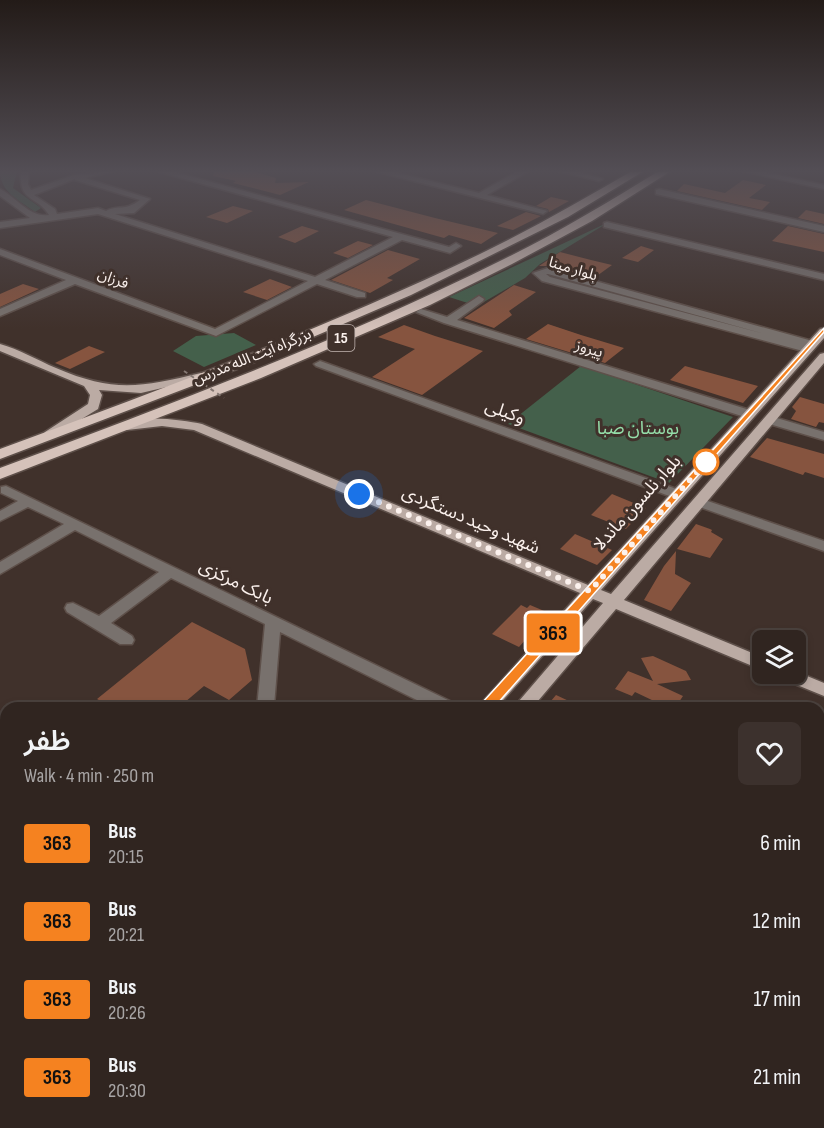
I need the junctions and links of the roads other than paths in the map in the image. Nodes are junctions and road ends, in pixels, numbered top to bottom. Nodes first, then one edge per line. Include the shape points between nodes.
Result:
1 (138, 224) edge
2 (351, 224) edge
3 (365, 224) edge
4 (548, 224) edge
5 (549, 224) edge
6 (576, 224) edge
7 (800, 224) edge
8 (607, 225) dead end
9 (545, 226) junction
10 (824, 229) edge
11 (400, 237) junction
12 (0, 252) edge
13 (824, 277) edge
14 (75, 280) junction
15 (318, 281) junction
16 (361, 295) dead end
17 (479, 299) dead end
18 (421, 312) dead end
19 (0, 313) edge
20 (448, 321) junction
21 (824, 331) edge
22 (793, 342) junction
23 (810, 346) junction
24 (0, 347) edge
25 (824, 356) edge
26 (320, 364) dead end
27 (210, 374) junction
28 (777, 383) junction
29 (88, 384) junction
30 (796, 388) junction
31 (749, 414) junction
32 (770, 420) junction
33 (127, 426) junction
34 (46, 436) junction
35 (824, 436) edge
36 (0, 453) edge
37 (0, 474) edge
38 (6, 490) dead end
39 (677, 494) junction
40 (28, 501) junction
41 (699, 502) junction
42 (0, 517) edge
43 (75, 524) junction
44 (824, 546) edge
45 (0, 569) edge
46 (170, 571) junction
47 (590, 591) junction
48 (614, 601) junction
49 (73, 608) dead end
50 (273, 622) junction
51 (99, 624) junction
52 (126, 640) dead end
53 (752, 659) edge
54 (806, 682) edge
55 (824, 690) edge
56 (265, 702) edge
57 (436, 702) edge
58 (491, 702) edge
59 (527, 702) edge

1 - 15 street
2 - 11 street
3 - 11 street via 453,248
4 - 9 highway
5 - 9 highway, بزرگراه آیت الله مدرس / 15
6 - 33 highway, بزرگراه آیت الله مدرس / 15 via 479,275 363,329
7 - 10 street
8 - 13 street
9 - 27 highway, بزرگراه آیت الله مدرس / 15 via 410,292
11 - 15 street
12 - 14 street, فرزان
14 - 15 street, فرزان via 216,333
14 - 19 street
15 - 16 street
17 - 20 street
18 - 20 street, پیروز
20 - 31 street, پیروز
21 - 23 main road, بلوار نلسون ماندلا
22 - 22 street, بلوار مینا via 548,271 537,273 546,279
22 - 23 street, بلوار مینا
23 - 28 main road, بلوار نلسون ماندلا
24 - 29 main road
25 - 30 main road
26 - 39 street, وكيلی
27 - 29 main road via 134,390
27 - 34 highway, بزرگراه آیت الله مدرس / 15
28 - 30 main road
28 - 31 main road, بلوار نلسون ماندلا
29 - 34 main road via 96,395 94,406
30 - 32 main road
31 - 39 main road, بلوار نلسون ماندلا
32 - 35 street
32 - 41 main road
33 - 37 highway, بزرگراه آیت الله مدرس / 15
33 - 47 main road, شهید وحید دستگردی via 178,421 198,427
34 - 36 highway, بزرگراه آیت الله مدرس / 15
38 - 40 street, بابک مرکزی
39 - 47 main road, بلوار نلسون ماندلا
40 - 42 street
40 - 43 street, بابک مرکزی
41 - 44 street
41 - 48 main road
43 - 45 street
43 - 46 street, بابک مرکزی
46 - 50 street, بابک مرکزی
46 - 51 street
47 - 48 main road, شهید وحید دستگردی
47 - 58 main road, بلوار نلسون ماندلا
48 - 53 main road, شهید وحید دستگردی
48 - 59 main road
49 - 51 street
50 - 56 street
50 - 57 street, بابک مرکزی
51 - 52 street
54 - 55 main road

